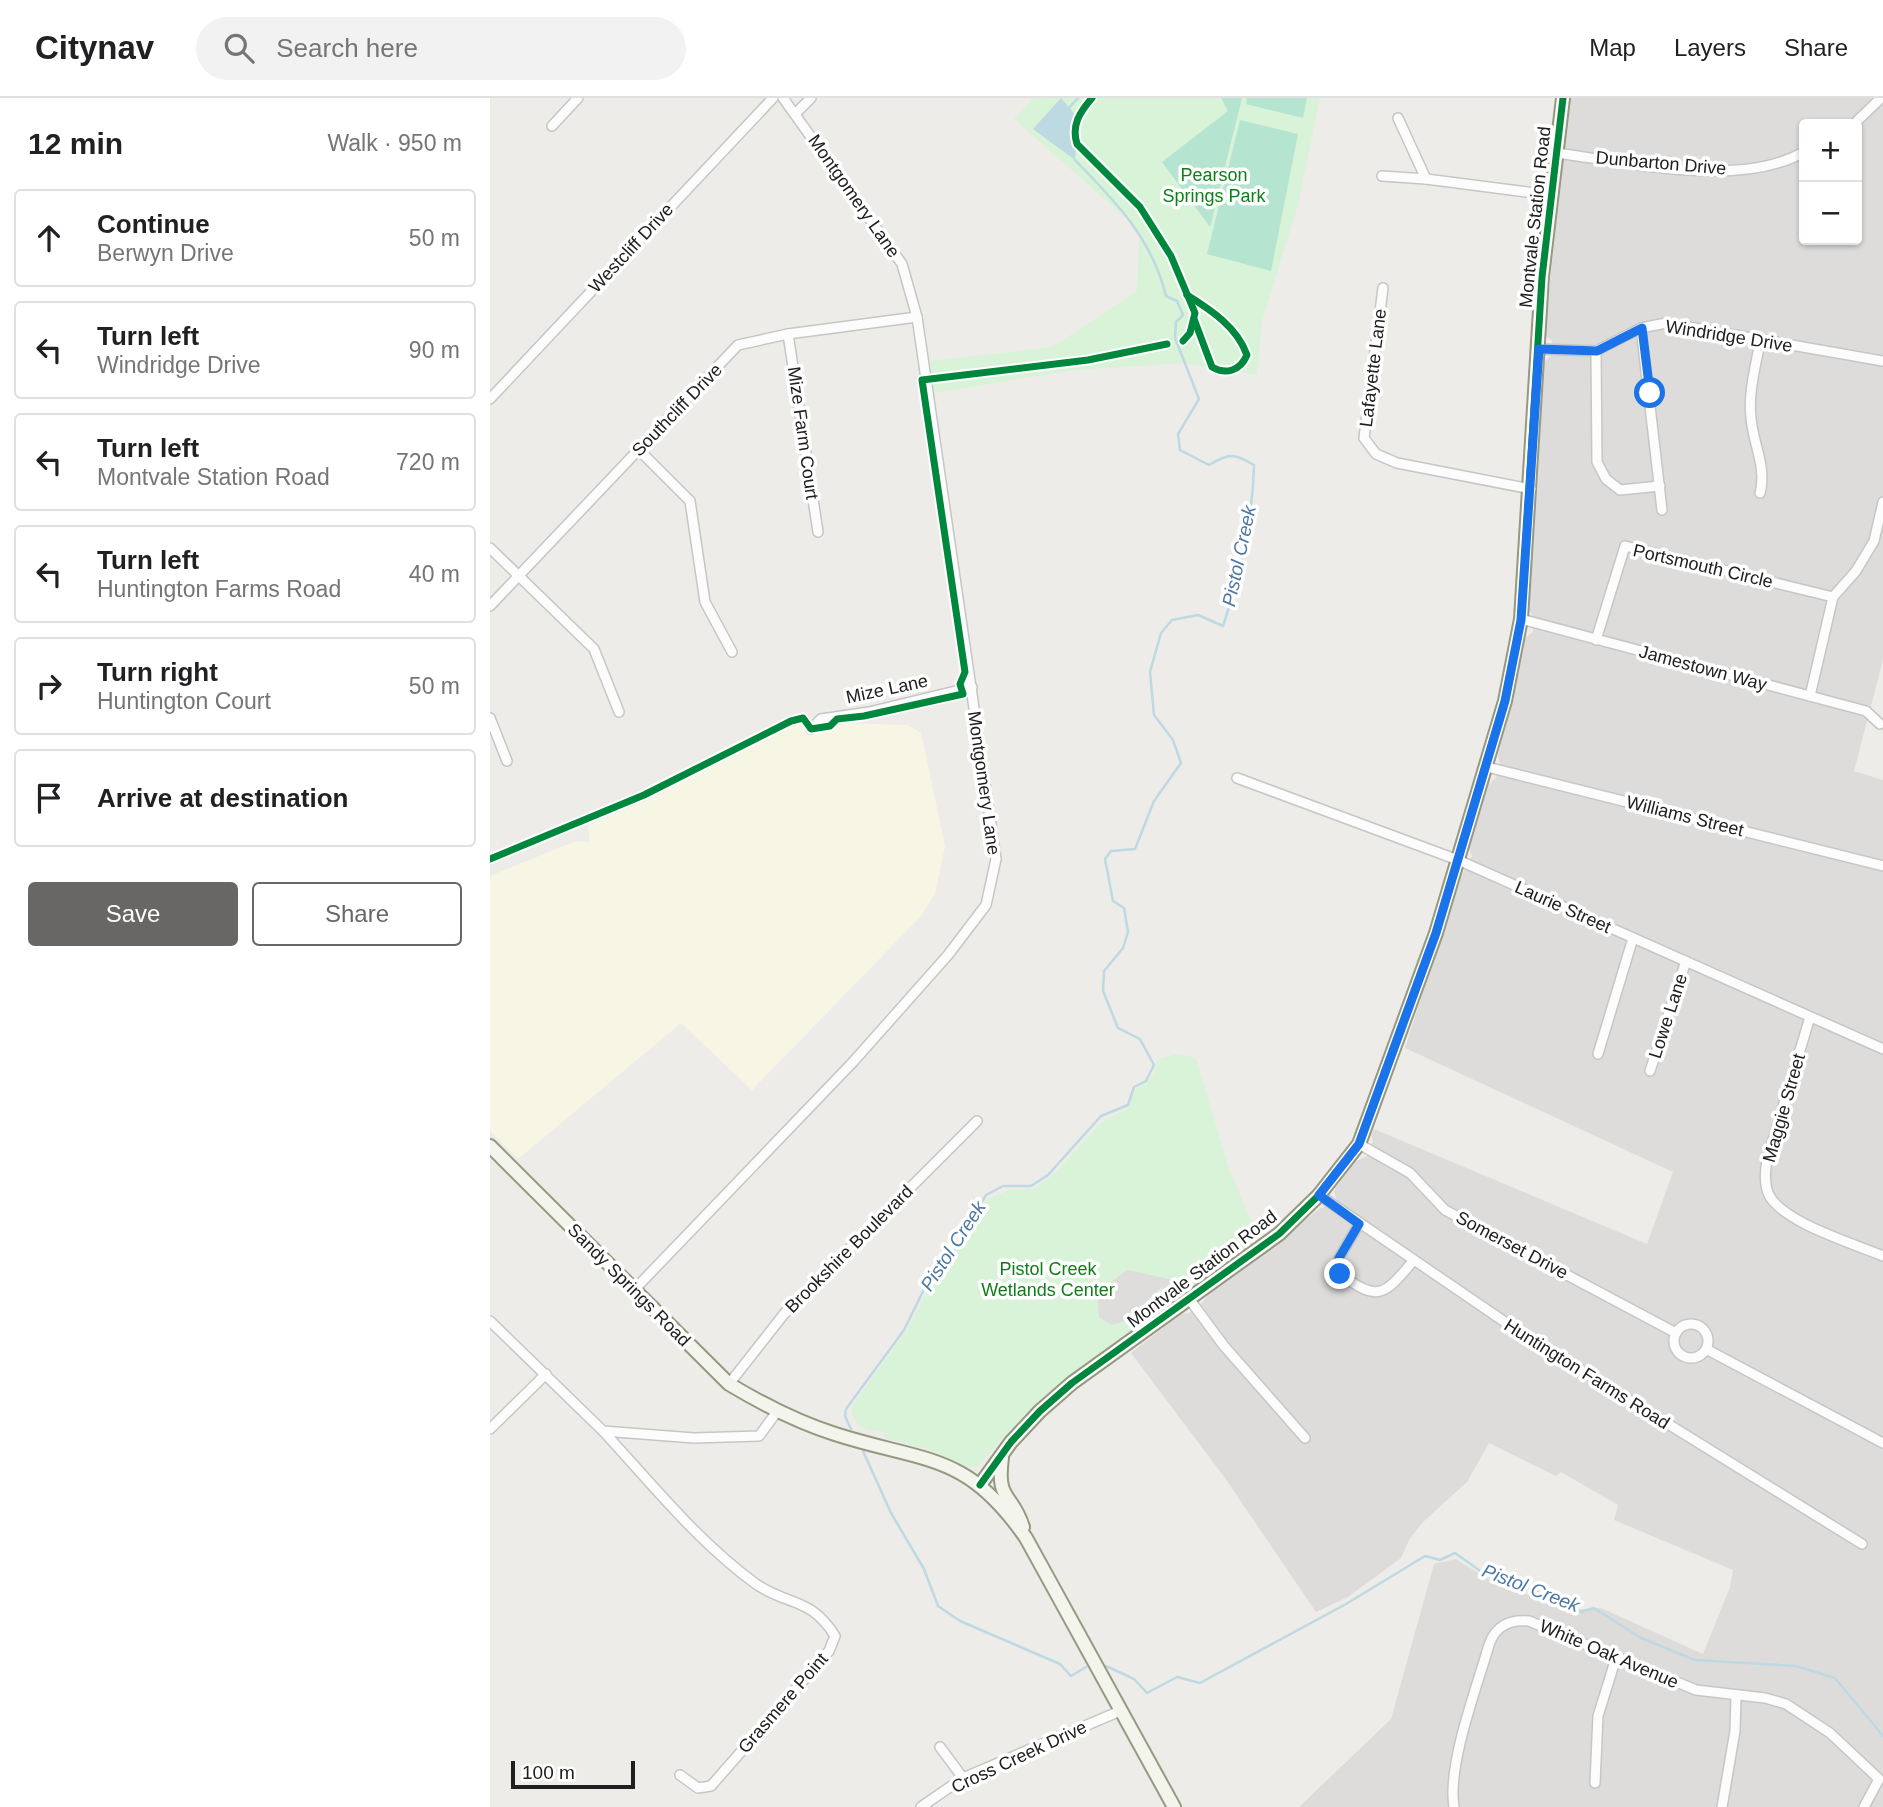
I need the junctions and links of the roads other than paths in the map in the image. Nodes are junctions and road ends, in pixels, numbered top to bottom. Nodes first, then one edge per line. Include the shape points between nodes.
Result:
1 (578, 98) edge
2 (773, 98) edge
3 (783, 98) edge
4 (811, 98) edge
5 (1563, 98) edge
6 (1881, 98) edge
7 (795, 114) junction
8 (1398, 118) dead end
9 (1859, 119) edge
10 (552, 126) dead end
11 (1556, 153) junction
12 (1799, 155) edge
13 (1382, 176) dead end
14 (1426, 178) junction
15 (1550, 195) junction
16 (1383, 288) dead end
17 (917, 317) junction
18 (1642, 328) junction
19 (788, 334) junction
20 (1760, 341) junction
21 (1539, 349) junction
22 (1597, 351) junction
23 (1883, 361) edge
24 (490, 399) edge
25 (639, 450) junction
26 (1660, 486) junction
27 (1531, 489) junction
28 (1760, 493) dead end
29 (1883, 502) edge
30 (1662, 510) dead end
31 (1880, 525) edge
32 (818, 532) dead end
33 (490, 548) edge
34 (518, 576) junction
35 (1833, 597) junction
36 (490, 606) edge
37 (1521, 620) junction
38 (1596, 640) junction
39 (732, 652) dead end
40 (972, 687) junction
41 (1810, 696) junction
42 (620, 712) dead end
43 (490, 718) edge
44 (1880, 724) dead end
45 (811, 729) dead end
46 (507, 761) dead end
47 (1487, 766) junction
48 (1237, 778) dead end
49 (1458, 860) junction
50 (1883, 866) edge
51 (1633, 938) junction
52 (1686, 961) junction
53 (1810, 1017) junction
54 (1883, 1049) edge
55 (1598, 1054) dead end
56 (1650, 1071) dead end
57 (977, 1121) dead end
58 (1359, 1144) junction
59 (490, 1146) edge
60 (1319, 1195) junction
61 (1359, 1224) junction
62 (1883, 1256) edge
63 (1413, 1261) junction
64 (634, 1290) junction
65 (1190, 1300) junction
66 (490, 1321) edge
67 (1675, 1333) junction
68 (1706, 1349) junction
69 (545, 1374) junction
70 (729, 1384) junction
71 (776, 1413) junction
72 (490, 1429) edge
73 (603, 1431) junction
74 (1305, 1438) dead end
75 (1883, 1443) edge
76 (1002, 1454) junction
77 (980, 1485) junction
78 (1026, 1538) junction
79 (1861, 1544) dead end
80 (1616, 1658) junction
81 (1736, 1697) junction
82 (1119, 1711) junction
83 (940, 1746) dead end
84 (680, 1775) dead end
85 (963, 1779) junction
86 (1595, 1783) dead end
87 (921, 1807) edge
88 (1174, 1807) edge
89 (1454, 1807) edge
90 (1722, 1807) edge
91 (1864, 1807) edge

1 - 10 street
2 - 24 street, Westcliff Drive
3 - 7 street, Montgomery Lane
4 - 7 street
5 - 11 street, Montvale Station Road
6 - 9 street
7 - 17 street, Montgomery Lane via 902,264
8 - 14 street
11 - 12 street, Dunbarton Drive via 1696,169 1751,169
11 - 15 street, Montvale Station Road
13 - 14 street
14 - 15 street
15 - 21 street, Montvale Station Road
16 - 27 street, Lafayette Lane via 1364,438 1376,454 1396,463
17 - 19 street, Southcliff Drive
17 - 40 street, Montgomery Lane
18 - 20 street, Windridge Drive via 1666,323
18 - 22 street, Windridge Drive
18 - 26 street
19 - 25 street, Southcliff Drive via 738,345
19 - 32 street, Mize Farm Court
20 - 23 street, Windridge Drive
20 - 28 street via 1750,402 1765,477
21 - 22 street, Windridge Drive
21 - 27 street, Montvale Station Road
22 - 26 street via 1597,462 1606,480 1620,490
25 - 34 street, Southcliff Drive
25 - 39 street via 690,501 705,602
26 - 30 street
27 - 37 street, Montvale Station Road
29 - 31 street
31 - 35 street via 1867,554
33 - 34 street
34 - 36 street, Southcliff Drive
34 - 42 street via 594,649
35 - 38 street, Portsmouth Circle via 1625,546
35 - 41 street
37 - 38 street, Jamestown Way
37 - 47 street, Montvale Station Road
38 - 41 street, Jamestown Way
40 - 45 street, Mize Lane via 821,719
40 - 64 street, Montgomery Lane via 996,859 986,905 853,1062
41 - 44 street, Jamestown Way via 1866,711
43 - 46 street
47 - 49 street, Montvale Station Road
47 - 50 street, Williams Street
48 - 49 street, Laurie Street
49 - 51 street, Laurie Street
49 - 58 street, Montvale Station Road
51 - 52 street, Laurie Street
51 - 55 street
52 - 53 street, Laurie Street
52 - 56 street, Lowe Lane
53 - 54 street, Laurie Street
53 - 62 street, Maggie Street via 1767,1160 1768,1193 1781,1209 1808,1224
57 - 70 street, Brookshire Boulevard via 784,1314
58 - 60 street, Montvale Station Road
58 - 67 street, Somerset Drive via 1410,1172 1445,1210
59 - 64 street, Sandy Springs Road
60 - 61 street, Huntington Farms Road
60 - 65 street, Montvale Station Road via 1279,1234
61 - 63 street, Huntington Farms Road
61 - 63 street via 1339,1258 1340,1274 1360,1288 1373,1294 1385,1291
63 - 79 street, Huntington Farms Road
64 - 70 street, Sandy Springs Road
65 - 74 street
65 - 76 street, Montvale Station Road via 1072,1383
66 - 69 street
67 - 68 street, Somerset Drive via 1676,1349 1682,1356 1691,1358
67 - 68 street via 1690,1323 1699,1326 1706,1332
68 - 75 street, Somerset Drive
69 - 72 street
69 - 73 street
70 - 71 street, Sandy Springs Road
71 - 73 street via 759,1436 694,1438
71 - 77 street, Sandy Springs Road via 838,1435 929,1458
73 - 84 street, Grasmere Point via 701,1535 758,1585 823,1617 835,1636 828,1651 711,1786 698,1788
76 - 77 street, Montvale Station Road
76 - 78 street via 1000,1488 1018,1512
77 - 78 street
78 - 82 street
80 - 81 street, White Oak Avenue via 1696,1690
80 - 86 street via 1598,1716
80 - 89 street, White Oak Avenue via 1529,1621 1516,1619 1492,1634 1465,1727
81 - 90 street
81 - 91 street, White Oak Avenue via 1765,1698 1810,1717 1880,1779
82 - 85 street, Cross Creek Drive
82 - 88 street
83 - 85 street
85 - 87 street, Cross Creek Drive

